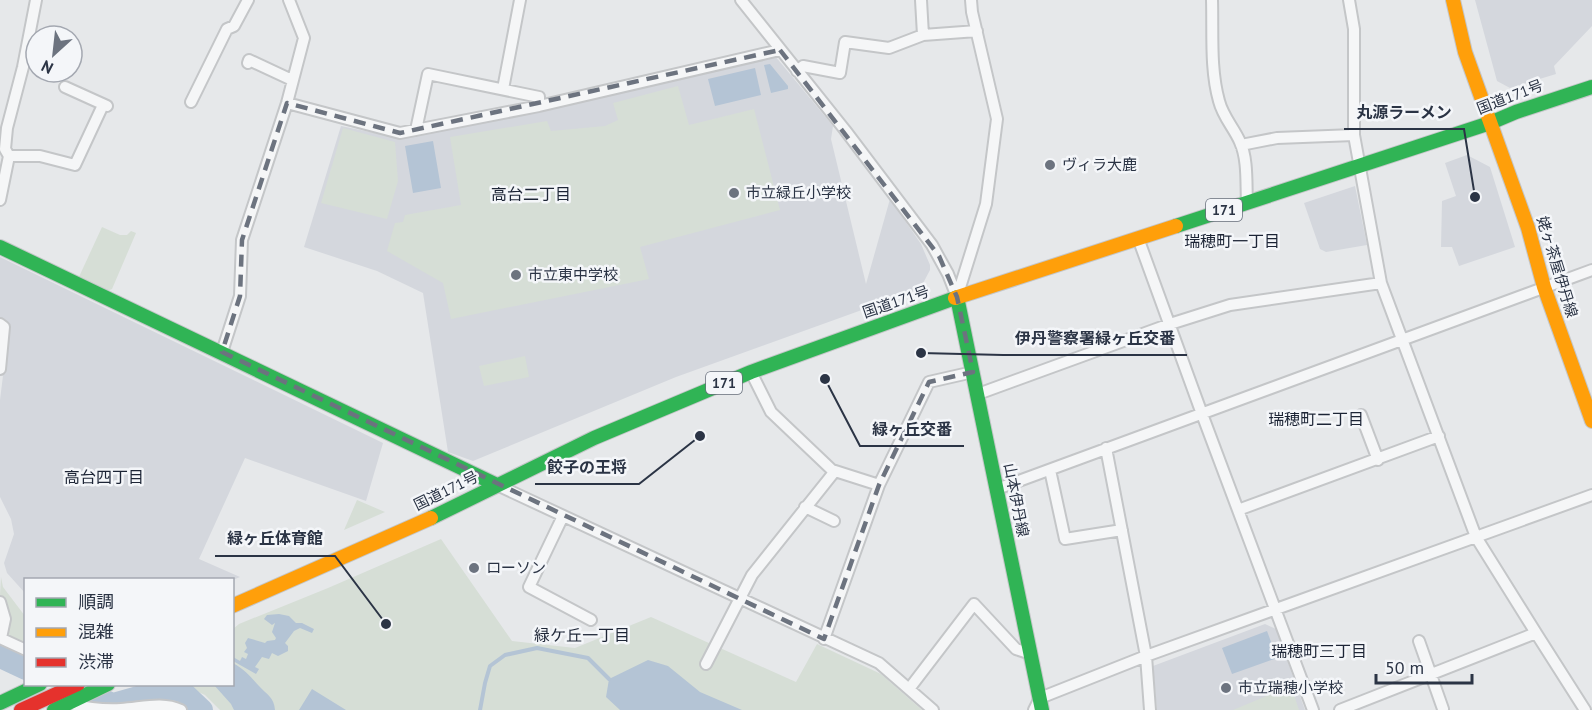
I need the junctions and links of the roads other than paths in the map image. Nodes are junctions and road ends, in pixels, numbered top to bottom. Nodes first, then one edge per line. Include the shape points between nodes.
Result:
1 (36, 0) edge
2 (248, 0) edge
3 (289, 0) edge
4 (520, 0) edge
5 (741, 0) edge
6 (921, 0) edge
7 (971, 0) edge
8 (1212, 0) edge
9 (1349, 0) edge
10 (1453, 0) edge
11 (977, 31) junction
12 (923, 35) junction
13 (780, 50) junction
14 (249, 60) dead end
15 (797, 71) junction
16 (292, 81) junction
17 (65, 87) dead end
18 (1592, 87) edge
19 (503, 89) junction
20 (191, 102) dead end
21 (286, 103) junction
22 (539, 106) junction
23 (1490, 123) junction
24 (416, 130) junction
25 (1354, 135) junction
26 (1241, 145) junction
27 (9, 156) junction
28 (1359, 165) junction
29 (0, 200) edge
30 (1247, 202) junction
31 (1138, 238) junction
32 (0, 247) edge
33 (1592, 270) edge
34 (1381, 283) junction
35 (1544, 286) junction
36 (957, 297) junction
37 (0, 324) edge
38 (1170, 324) junction
39 (1402, 340) junction
40 (222, 352) junction
41 (0, 369) edge
42 (751, 372) junction
43 (974, 372) junction
44 (978, 394) junction
45 (1202, 414) junction
46 (1360, 415) dead end
47 (1592, 421) edge
48 (1439, 436) junction
49 (1106, 448) junction
50 (1378, 460) junction
51 (1050, 470) junction
52 (835, 471) junction
53 (497, 485) junction
54 (879, 485) junction
55 (997, 489) junction
56 (1592, 495) edge
57 (805, 507) junction
58 (1238, 510) junction
59 (563, 516) junction
60 (834, 521) dead end
61 (1122, 530) junction
62 (1476, 537) junction
63 (741, 599) junction
64 (0, 602) edge
65 (234, 606) edge
66 (1276, 610) junction
67 (591, 620) dead end
68 (1536, 633) junction
69 (0, 638) edge
70 (824, 639) junction
71 (1419, 641) dead end
72 (24, 650) edge
73 (1031, 654) junction
74 (1146, 656) junction
75 (706, 664) dead end
76 (1430, 675) junction
77 (24, 678) edge
78 (36, 686) edge
79 (74, 686) edge
80 (104, 686) edge
81 (1, 688) edge
82 (909, 689) junction
83 (0, 703) edge
84 (65, 704) edge
85 (1038, 706) edge
86 (1443, 709) edge
87 (21, 710) edge
88 (120, 710) edge
89 (181, 710) edge
90 (933, 710) edge
91 (1150, 710) edge
92 (1313, 710) edge
93 (1340, 710) edge
94 (1585, 710) edge

1 - 27 street via 7,128 5,149
2 - 20 street via 234,26 227,29
3 - 16 street via 304,38
4 - 19 street
5 - 13 street
6 - 12 street
7 - 11 street
8 - 26 street via 1212,49 1219,102
9 - 25 street via 1354,29
10 - 23 main road
11 - 12 street
11 - 36 street via 997,119 996,134 986,204
12 - 15 street via 889,48 845,42 840,73 803,66
13 - 15 street
13 - 22 street
14 - 16 street
15 - 36 street via 932,245
16 - 21 street
17 - 27 street via 105,105 80,167 40,156
18 - 23 main road, 国道171号 / 171
19 - 22 street via 538,97
19 - 24 street via 428,74
21 - 24 street via 400,133
21 - 40 street via 242,240 240,296
22 - 24 street
23 - 28 main road, 国道171号 / 171
23 - 35 main road, 姥ヶ茶屋伊丹線 via 1526,221
25 - 26 street via 1277,138
25 - 28 street
26 - 30 street
27 - 29 street
28 - 30 main road, 国道171号 / 171
28 - 34 street
30 - 31 main road, 国道171号 / 171
31 - 36 main road, 国道171号 / 171
31 - 38 street
32 - 40 main road
33 - 35 street
34 - 38 street via 1230,304
34 - 39 street
35 - 39 street
35 - 47 main road, 姥ヶ茶屋伊丹線
36 - 42 main road, 国道171号 / 171
36 - 43 main road, 山本伊丹線
37 - 41 street via 5,335
38 - 44 street
38 - 45 street
39 - 45 street
39 - 48 street
40 - 53 main road
42 - 52 street via 771,412
42 - 53 main road, 国道171号 / 171 via 594,438
43 - 44 main road, 山本伊丹線
43 - 54 street via 930,382
44 - 55 main road, 山本伊丹線
45 - 49 street
45 - 58 street
46 - 50 street
48 - 50 street
48 - 62 street
49 - 51 street
49 - 61 street
50 - 58 street
51 - 55 street
51 - 61 street via 1065,539
52 - 54 street
52 - 57 street
53 - 59 street
53 - 65 main road, 国道171号 / 171
54 - 70 street
55 - 73 main road, 山本伊丹線
56 - 62 street
57 - 60 street
57 - 63 street via 752,575
58 - 66 street
59 - 63 street
59 - 67 street via 529,587
61 - 74 street
62 - 66 street
62 - 68 street
63 - 70 street
63 - 75 street
64 - 69 street via 5,619
66 - 74 street
66 - 92 street
68 - 76 street
68 - 94 street
69 - 72 street
70 - 82 street via 879,663
71 - 76 street
73 - 82 street via 1016,649 974,604
73 - 85 main road, 山本伊丹線
74 - 85 street
74 - 91 street
76 - 86 street
76 - 93 street
77 - 81 main road
78 - 83 main road
79 - 87 main road
80 - 84 main road
82 - 90 street
84 - 88 street
88 - 89 street via 165,705

